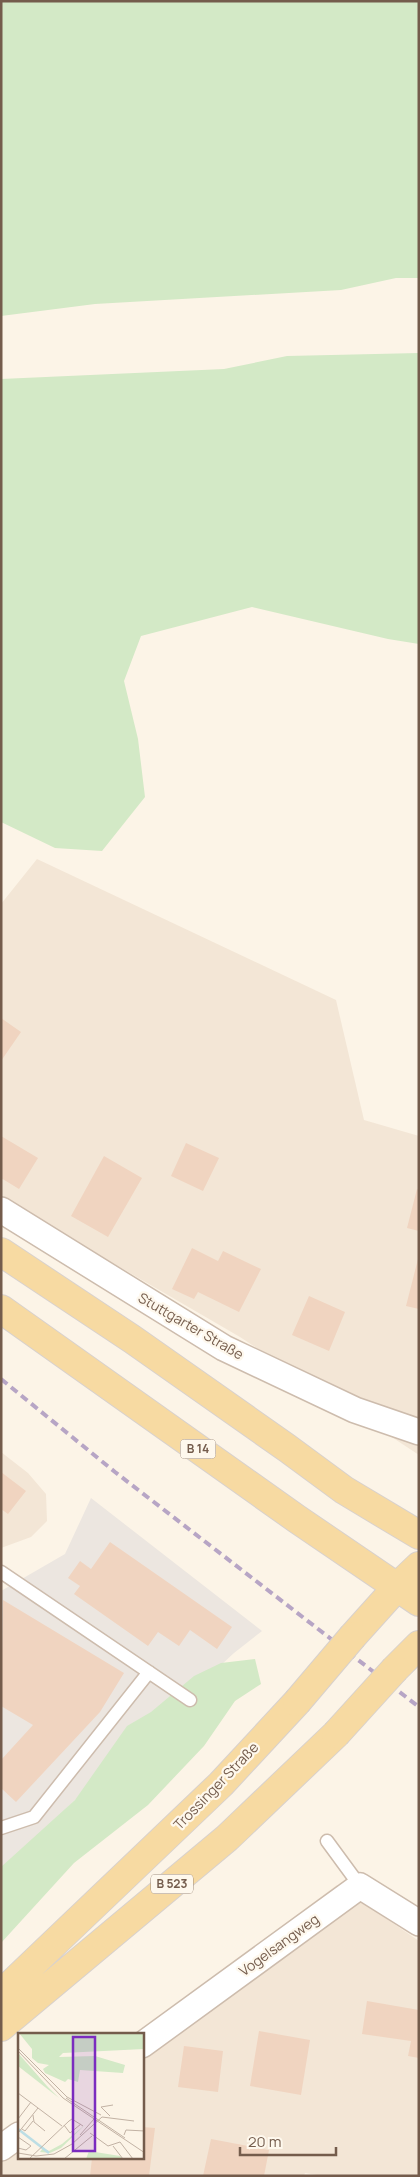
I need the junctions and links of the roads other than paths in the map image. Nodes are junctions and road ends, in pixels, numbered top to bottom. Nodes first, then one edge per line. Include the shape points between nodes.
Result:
1 (1, 1210) edge
2 (1, 1252) edge
3 (1, 1309) edge
4 (419, 1432) edge
5 (419, 1535) edge
6 (419, 1566) edge
7 (1, 1572) edge
8 (408, 1594) edge
9 (419, 1645) edge
10 (149, 1672) junction
11 (190, 1700) dead end
12 (1, 1828) edge
13 (327, 1841) dead end
14 (360, 1886) junction
15 (419, 1923) edge
16 (1, 1994) edge
17 (1, 2027) edge
18 (144, 2044) edge
19 (18, 2136) edge
20 (1, 2148) edge

1 - 4 street, Stuttgarter Straße via 224,1348 355,1410
2 - 5 main road via 344,1490
3 - 8 main road, B 14
6 - 8 main road, Trossinger Straße / B 523
7 - 10 lane
8 - 16 main road, Trossinger Straße / B 523, bridge via 353,1636 221,1784
9 - 17 main road, B 523, bridge via 336,1734 227,1838
10 - 11 lane
10 - 12 lane via 34,1817
13 - 14 lane
14 - 15 street
14 - 18 street, Vogelsangweg
19 - 20 street

